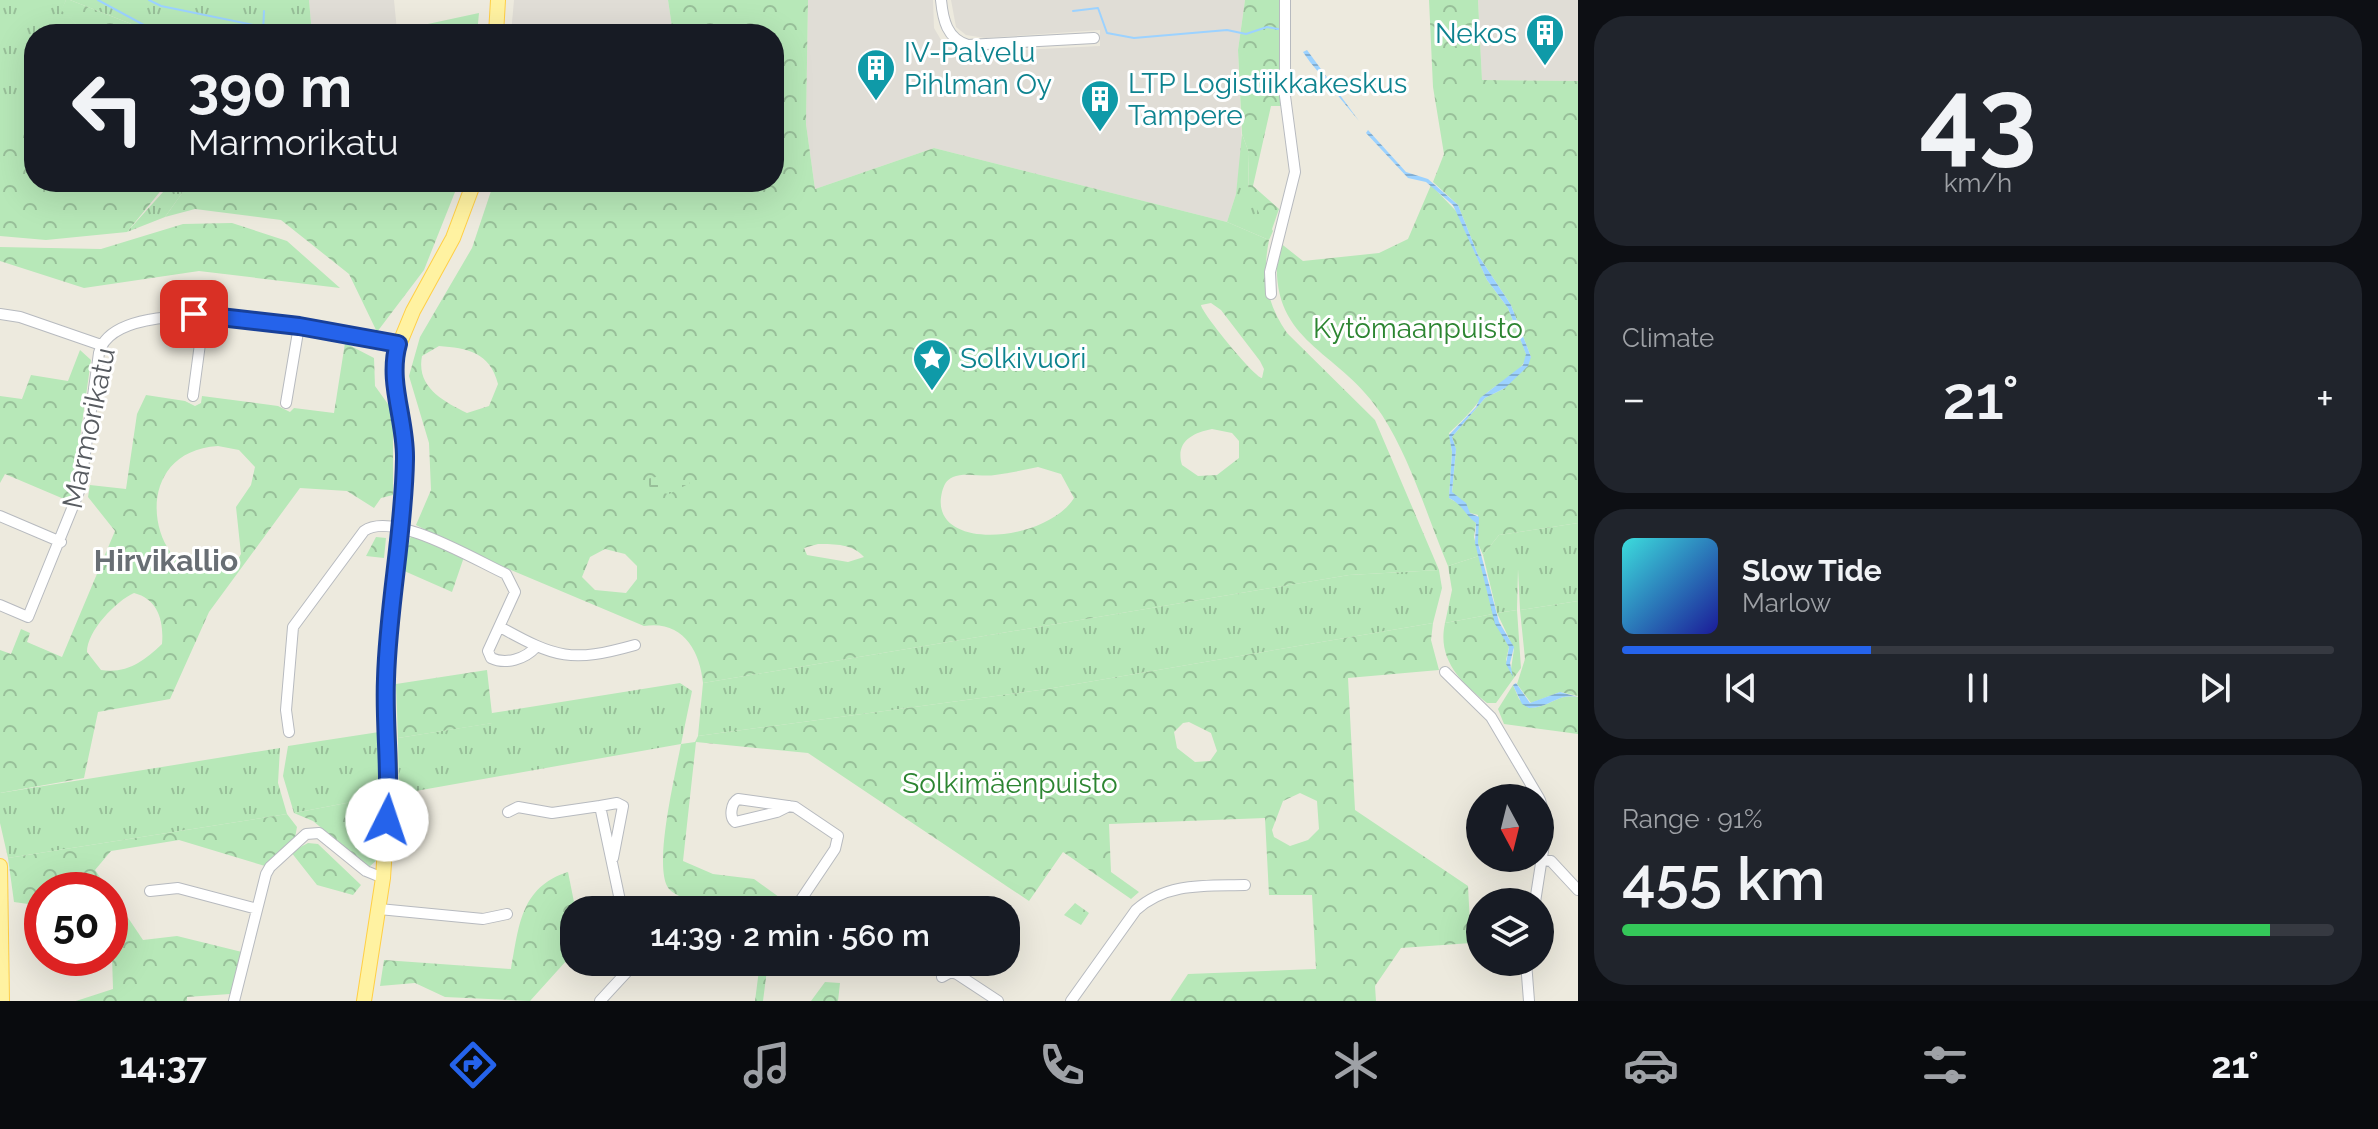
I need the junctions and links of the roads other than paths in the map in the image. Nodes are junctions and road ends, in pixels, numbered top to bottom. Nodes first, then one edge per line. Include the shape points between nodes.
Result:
1 (498, 0) edge
2 (941, 0) edge
3 (1285, 0) edge
4 (497, 24) edge
5 (1094, 38) dead end
6 (470, 192) edge
7 (1271, 294) dead end
8 (0, 314) edge
9 (204, 314) junction
10 (299, 326) junction
11 (398, 344) junction
12 (101, 345) junction
13 (193, 396) dead end
14 (286, 403) dead end
15 (0, 516) edge
16 (400, 527) junction
17 (61, 542) junction
18 (0, 605) edge
19 (500, 627) junction
20 (635, 645) dead end
21 (536, 647) junction
22 (1445, 672) dead end
23 (289, 732) dead end
24 (1531, 784) edge
25 (600, 806) junction
26 (789, 806) junction
27 (508, 812) dead end
28 (612, 862) junction
29 (1554, 864) edge
30 (0, 866) edge
31 (383, 878) junction
32 (1245, 885) dead end
33 (1578, 890) edge
34 (150, 891) dead end
35 (619, 896) edge
36 (803, 896) edge
37 (257, 909) junction
38 (379, 909) junction
39 (507, 914) dead end
40 (623, 976) edge
41 (1527, 976) edge
42 (942, 977) dead end
43 (2, 1001) edge
44 (234, 1001) edge
45 (364, 1001) edge
46 (600, 1001) edge
47 (998, 1001) edge
48 (1071, 1001) edge
49 (1529, 1001) edge

1 - 4 main road
2 - 5 street via 946,28 968,45
3 - 7 street via 1285,96 1295,172 1270,272
6 - 11 main road via 453,238
8 - 12 street
9 - 10 street, Marmorikatu
9 - 12 street, Marmorikatu via 129,325 110,333
9 - 13 street
10 - 11 street, Marmorikatu
10 - 14 street
11 - 16 main road via 394,377 405,449
12 - 17 street, Marmorikatu via 80,489
15 - 17 street
16 - 19 street via 506,574 515,592
16 - 23 street via 387,524 364,531 293,627
16 - 31 main road via 386,677 390,774
17 - 18 street, Marmorikatu via 28,617
19 - 21 street
19 - 21 street via 488,651 491,658 513,660
20 - 21 street via 578,658
22 - 24 street via 1491,717
25 - 27 street
25 - 28 street
25 - 28 street via 623,806
26 - 26 street via 735,800 732,819 735,822
26 - 36 street via 838,838
28 - 35 street
29 - 33 street
30 - 43 main road
31 - 37 street via 314,831 270,867
31 - 38 main road
32 - 48 street via 1172,888 1148,899
34 - 37 street via 178,888
37 - 44 street
38 - 39 street via 483,919
38 - 45 main road
40 - 46 street
41 - 49 street
42 - 47 street via 957,974

